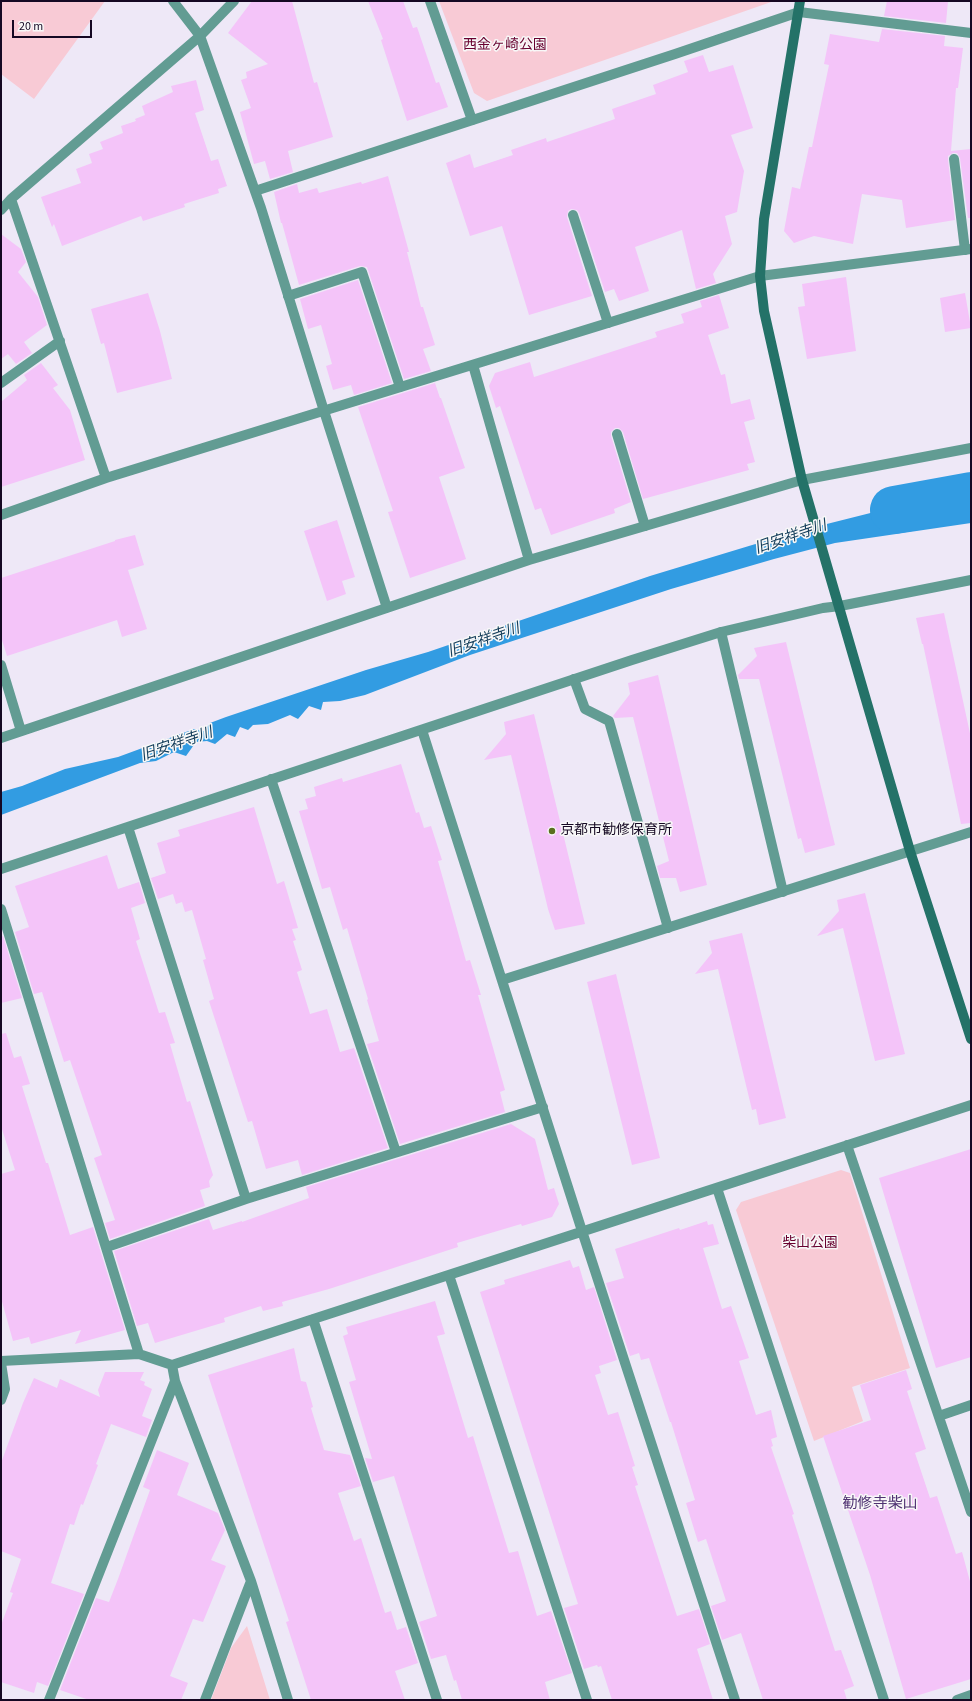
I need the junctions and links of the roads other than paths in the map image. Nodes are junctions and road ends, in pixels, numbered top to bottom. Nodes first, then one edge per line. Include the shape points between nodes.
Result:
1 (173, 1) edge
2 (234, 1) edge
3 (430, 1) edge
4 (800, 1) edge
5 (798, 12) junction
6 (971, 33) edge
7 (200, 36) junction
8 (472, 120) junction
9 (954, 159) dead end
10 (255, 191) junction
11 (12, 198) junction
12 (1, 210) edge
13 (573, 215) dead end
14 (968, 249) edge
15 (760, 276) junction
16 (288, 296) junction
17 (608, 323) junction
18 (60, 341) junction
19 (472, 365) junction
20 (1, 383) edge
21 (400, 387) junction
22 (324, 411) junction
23 (617, 434) dead end
24 (971, 448) edge
25 (106, 478) junction
26 (802, 480) junction
27 (1, 515) edge
28 (646, 526) junction
29 (529, 560) junction
30 (971, 580) edge
31 (840, 606) junction
32 (387, 608) junction
33 (721, 632) junction
34 (1, 666) edge
35 (574, 679) junction
36 (422, 730) junction
37 (22, 731) junction
38 (1, 738) edge
39 (271, 779) junction
40 (128, 827) junction
41 (971, 832) edge
42 (910, 851) junction
43 (1, 869) edge
44 (783, 892) junction
45 (1, 909) edge
46 (668, 928) junction
47 (502, 980) junction
48 (971, 1039) edge
49 (971, 1105) edge
50 (543, 1107) junction
51 (847, 1145) junction
52 (396, 1152) junction
53 (717, 1188) junction
54 (246, 1199) junction
55 (582, 1231) junction
56 (107, 1247) junction
57 (448, 1275) junction
58 (313, 1319) junction
59 (139, 1354) junction
60 (1, 1362) edge
61 (172, 1365) junction
62 (175, 1381) junction
63 (1, 1400) edge
64 (971, 1405) edge
65 (939, 1416) junction
66 (971, 1512) edge
67 (251, 1581) junction
68 (971, 1695) edge
69 (49, 1700) edge
70 (205, 1700) edge
71 (288, 1700) edge
72 (437, 1700) edge
73 (587, 1700) edge
74 (735, 1700) edge
75 (884, 1700) edge
76 (957, 1700) edge

1 - 7 street
2 - 7 street
3 - 8 street
4 - 5 street
5 - 6 street
5 - 8 street
5 - 15 street via 764,219
7 - 10 street
7 - 11 street
8 - 10 street
9 - 14 street
10 - 16 street
11 - 12 street
11 - 18 street
13 - 17 street
14 - 15 street
15 - 17 street
15 - 26 street via 764,310
16 - 21 street via 362,272
16 - 22 street
17 - 19 street
18 - 20 street
18 - 25 street
19 - 21 street
19 - 29 street
21 - 22 street
22 - 25 street
22 - 32 street
23 - 28 street
24 - 26 street
25 - 27 street
26 - 28 street
26 - 31 street
28 - 29 street
29 - 32 street
30 - 31 street
31 - 33 street
31 - 42 street
32 - 37 street
33 - 35 street
33 - 44 street
34 - 37 street
35 - 36 street
35 - 46 street via 585,709 609,721
36 - 39 street
36 - 47 street
37 - 38 street
39 - 40 street
39 - 52 street
40 - 43 street
40 - 54 street
41 - 42 street
42 - 44 street
42 - 48 street
44 - 46 street
45 - 56 street
46 - 47 street
47 - 50 street
49 - 51 street
50 - 52 street
50 - 55 street
51 - 53 street
51 - 65 street
52 - 54 street
53 - 55 street
53 - 75 street
54 - 56 street
55 - 57 street
55 - 74 street
56 - 59 street
57 - 58 street
57 - 73 street
58 - 61 street
58 - 72 street
59 - 60 street
59 - 61 street
60 - 63 street via 5,1389
61 - 62 street
62 - 67 street
62 - 69 street
64 - 65 street
65 - 66 street
67 - 70 street
67 - 71 street
68 - 76 street

